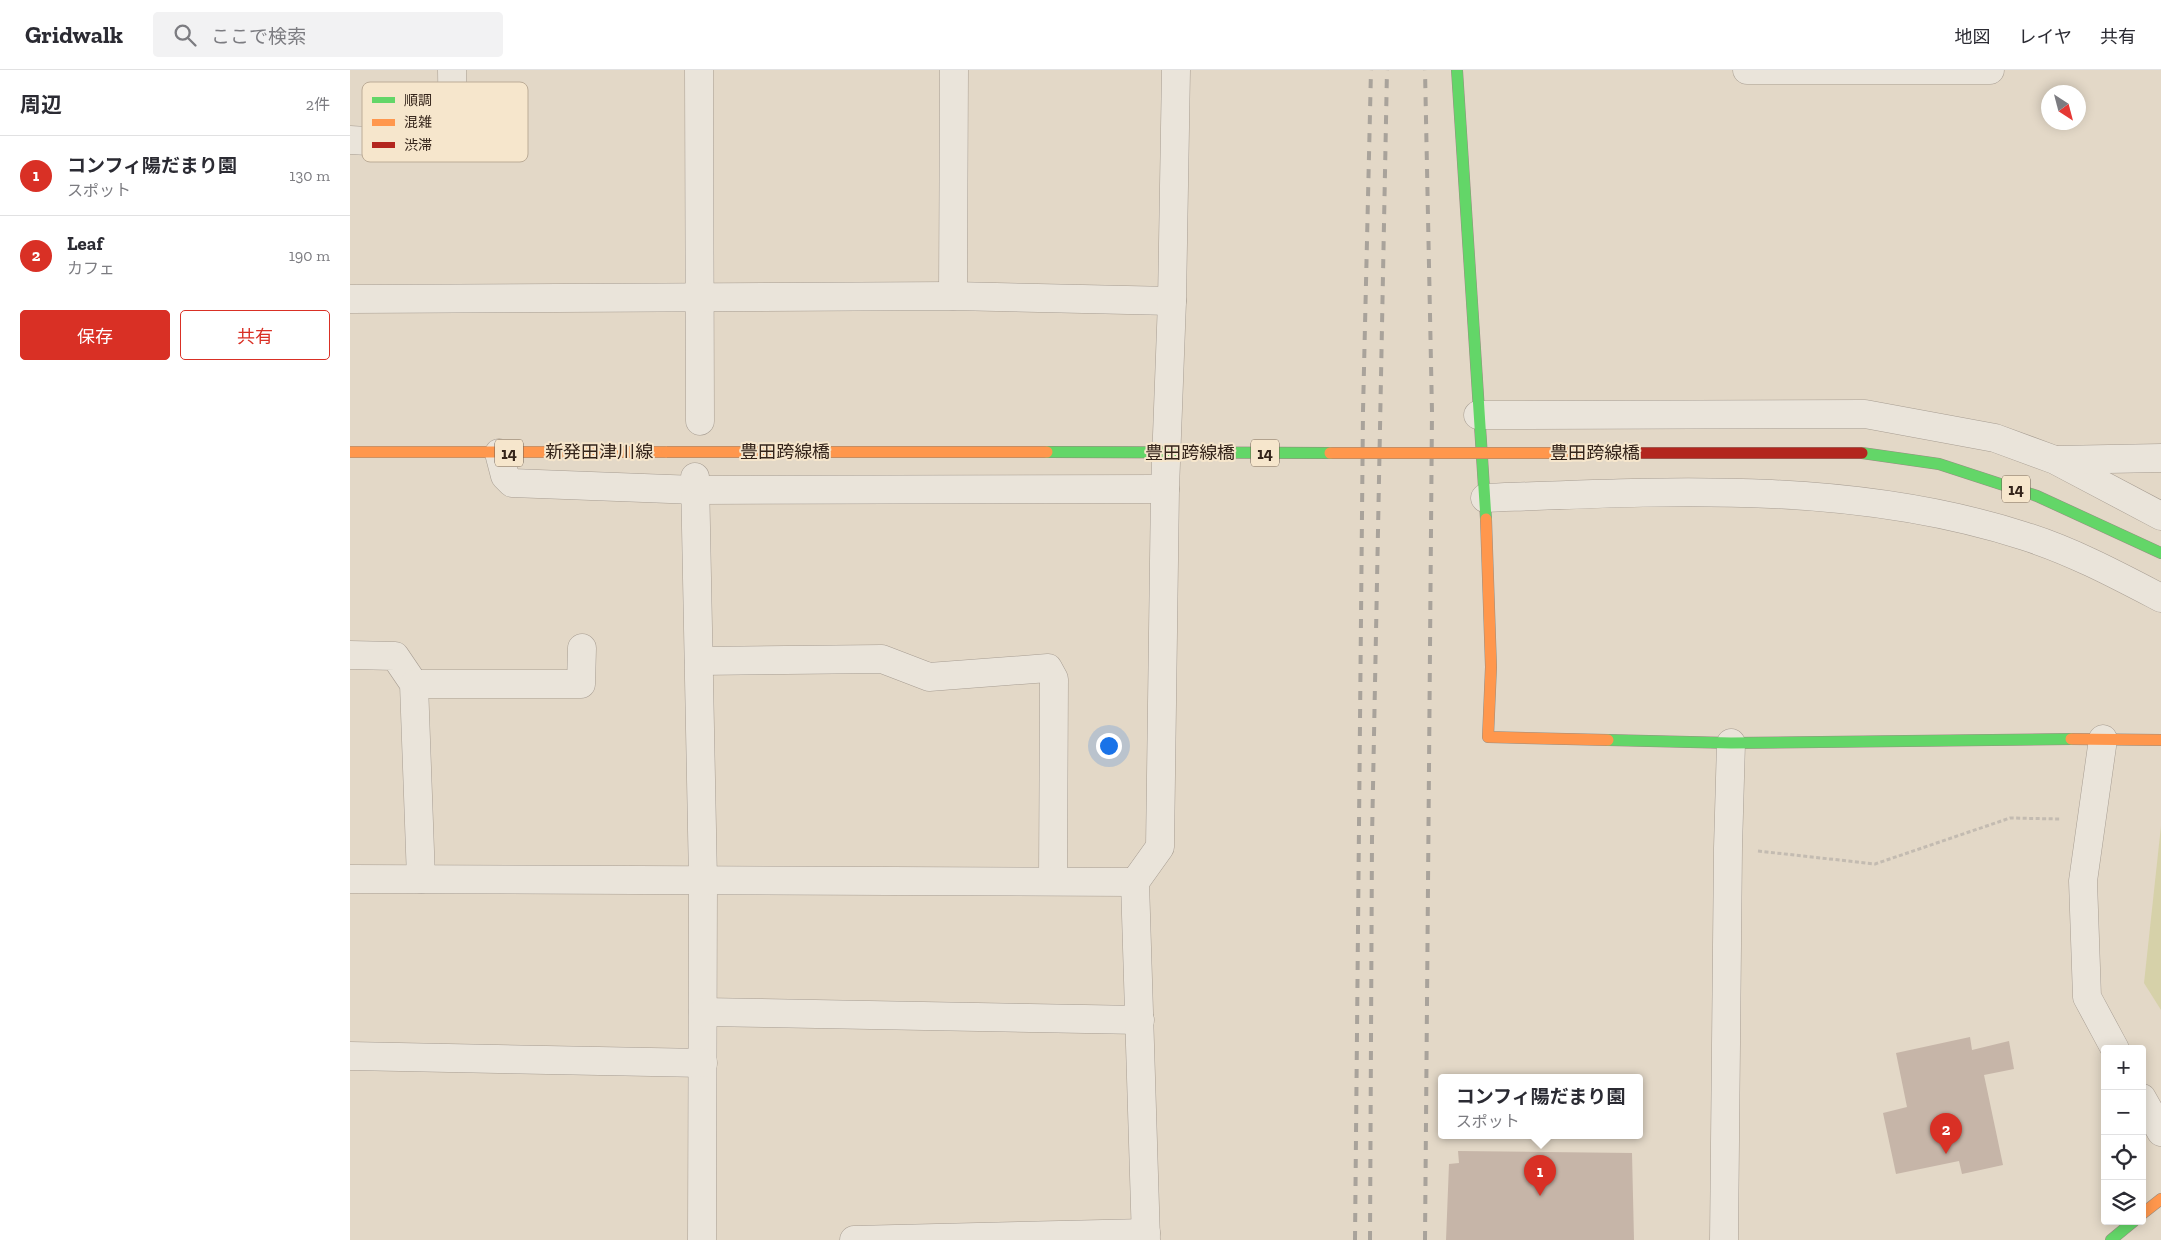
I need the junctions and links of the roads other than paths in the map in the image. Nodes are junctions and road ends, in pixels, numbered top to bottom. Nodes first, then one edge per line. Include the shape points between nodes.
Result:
1 (699, 70) edge
2 (954, 70) edge
3 (1176, 70) edge
4 (1457, 70) edge
5 (1747, 70) edge
6 (1990, 70) edge
7 (953, 296) junction
8 (699, 298) junction
9 (350, 299) edge
10 (1172, 301) junction
11 (1478, 415) junction
12 (700, 421) dead end
13 (350, 452) edge
14 (667, 452) joint
15 (499, 453) junction
16 (2161, 458) edge
17 (2055, 460) junction
18 (696, 484) junction
19 (1164, 489) junction
20 (1484, 498) junction
21 (2161, 516) edge
22 (2161, 553) edge
23 (2161, 598) edge
24 (582, 648) dead end
25 (350, 655) edge
26 (699, 661) junction
27 (414, 684) junction
28 (2103, 739) junction
29 (2161, 740) edge
30 (1731, 743) junction
31 (350, 879) edge
32 (421, 879) junction
33 (703, 880) junction
34 (1053, 881) junction
35 (1135, 882) junction
36 (703, 1012) junction
37 (1140, 1020) junction
38 (2113, 1045) edge
39 (350, 1056) edge
40 (703, 1063) junction
41 (2146, 1105) edge
42 (2161, 1132) edge
43 (2161, 1198) edge
44 (2146, 1211) edge
45 (2129, 1225) edge
46 (1146, 1236) edge
47 (702, 1240) edge
48 (854, 1240) edge
49 (1724, 1240) edge
50 (2111, 1240) edge

1 - 8 street
2 - 7 street
3 - 10 street
4 - 11 main road
5 - 6 street
7 - 8 street
7 - 10 street
8 - 9 street
8 - 12 street
10 - 19 street
11 - 17 street via 1865,414 1995,438
11 - 20 main road
13 - 15 main road, 新発田津川線 / 14
14 - 15 main road, 新発田津川線 / 14
14 - 22 main road, 豊田跨線橋 / 14, bridge via 1862,453 1939,464 2037,496
15 - 18 street via 505,476 512,483
16 - 17 street
17 - 21 street
18 - 19 street
18 - 26 street
19 - 35 street via 1160,847
20 - 23 street via 1607,493 1791,494 1909,507 2024,536 2103,567
20 - 30 main road via 1491,667 1488,737
24 - 27 street via 581,684
25 - 27 street via 395,656
26 - 33 street
26 - 34 street via 882,659 929,677 1048,668 1054,679
27 - 32 street
28 - 29 main road
28 - 30 main road
28 - 38 street via 2083,881 2087,997
30 - 49 street
31 - 32 street
32 - 33 street
33 - 34 street
33 - 36 street
34 - 35 street
35 - 37 street
36 - 37 street
36 - 40 street
37 - 46 street
39 - 40 street
40 - 47 street
41 - 42 street
43 - 44 main road
45 - 50 main road
46 - 48 street

